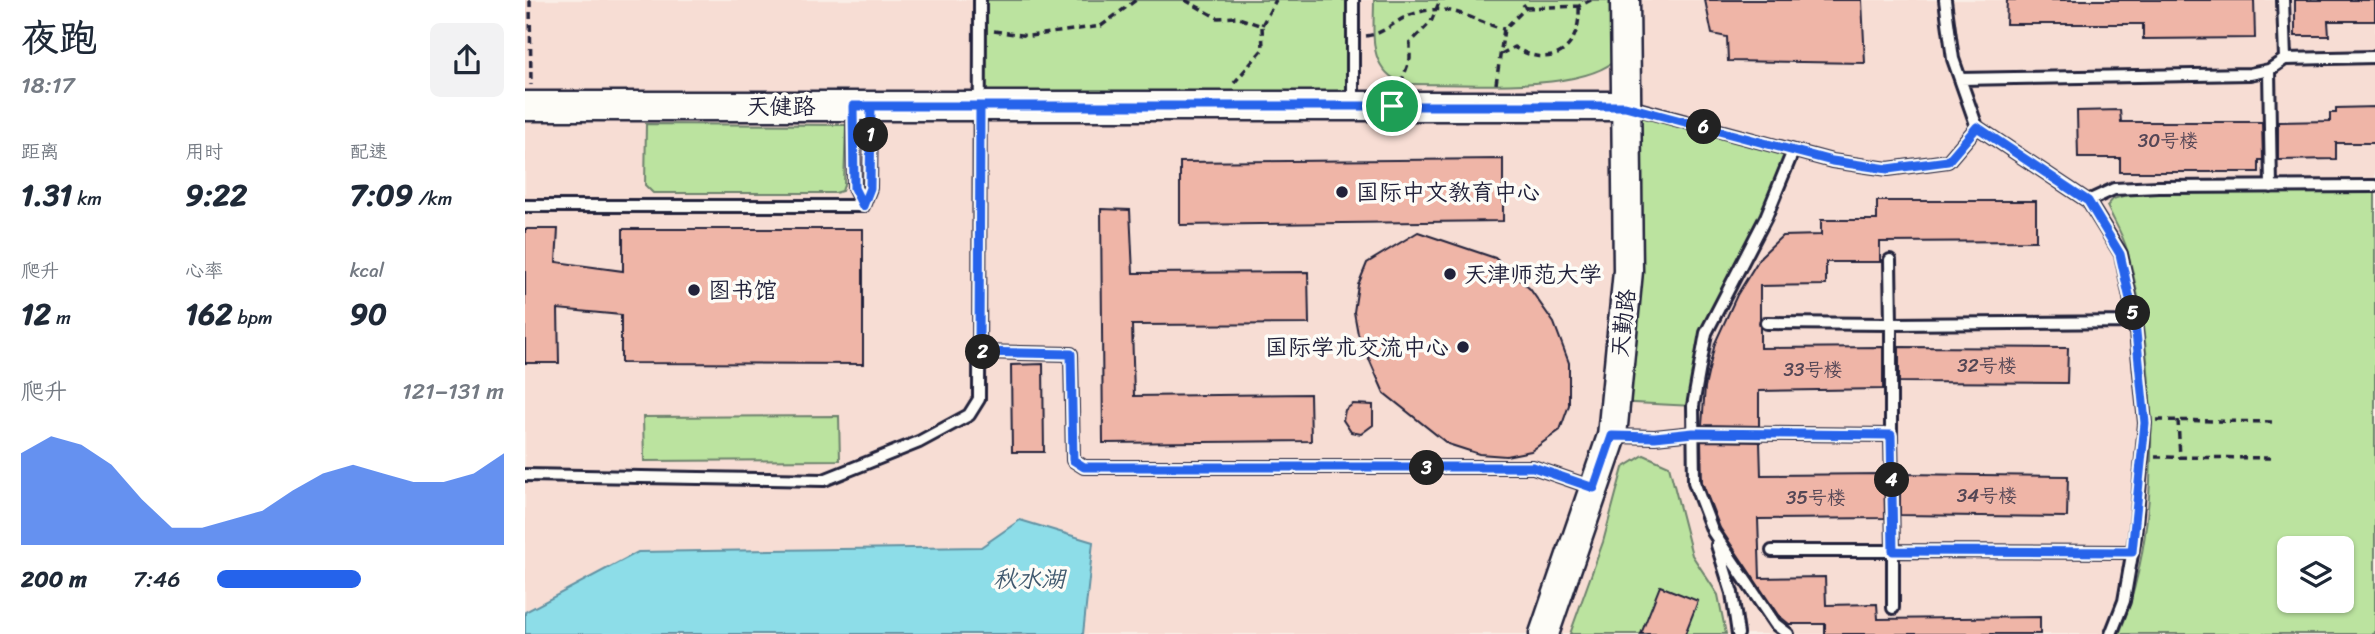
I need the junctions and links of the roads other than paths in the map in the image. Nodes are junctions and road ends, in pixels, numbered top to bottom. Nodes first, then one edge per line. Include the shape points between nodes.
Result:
1 (980, 0) edge
2 (1353, 0) edge
3 (1625, 0) edge
4 (1945, 0) edge
5 (2283, 0) edge
6 (2375, 58) edge
7 (2285, 59) junction
8 (2269, 70) junction
9 (1960, 79) junction
10 (528, 106) edge
11 (862, 106) junction
12 (980, 106) junction
13 (1353, 106) junction
14 (1625, 106) junction
15 (1977, 127) junction
16 (1793, 151) junction
17 (2375, 186) edge
18 (2271, 187) junction
19 (2088, 201) junction
20 (525, 206) edge
21 (863, 206) junction
22 (1890, 260) dead end
23 (2135, 322) junction
24 (1766, 323) dead end
25 (1891, 324) junction
26 (979, 352) junction
27 (1693, 433) junction
28 (1891, 435) junction
29 (1612, 436) junction
30 (525, 475) edge
31 (1594, 488) junction
32 (1713, 532) junction
33 (1772, 551) dead end
34 (1893, 551) junction
35 (2132, 552) junction
36 (1893, 608) dead end
37 (1544, 634) edge
38 (1738, 634) edge
39 (1788, 634) edge
40 (2111, 634) edge

1 - 12 lane
2 - 13 lane
3 - 14 street, 天勤路
4 - 9 lane
5 - 7 lane
6 - 7 lane
7 - 8 lane
8 - 9 lane
8 - 18 lane
9 - 15 lane
10 - 11 street, 天健路
11 - 12 street, 天健路
11 - 21 lane via 870,188
11 - 21 lane via 854,188
12 - 13 street, 天健路
12 - 26 lane
13 - 14 street, 天健路
14 - 16 lane
14 - 29 street, 天勤路 via 1628,271
15 - 16 lane via 1948,161 1912,166 1888,169
15 - 19 lane
16 - 27 lane via 1766,217 1706,333
17 - 18 lane
18 - 19 lane via 2114,189
19 - 23 lane via 2120,254
20 - 21 lane
22 - 25 lane
23 - 25 lane
23 - 35 lane via 2145,421
24 - 25 lane
25 - 28 lane
26 - 30 lane via 979,399 969,415 919,442 824,480
26 - 31 lane via 1071,354 1073,460 1084,467 1533,467
27 - 28 lane
27 - 29 lane
27 - 32 lane via 1694,482
28 - 34 lane
29 - 31 street, 天勤路
31 - 37 street, 天勤路
32 - 38 lane via 1732,593
32 - 39 lane via 1775,624
33 - 34 lane
34 - 35 lane
34 - 36 lane
35 - 40 lane via 2124,601

